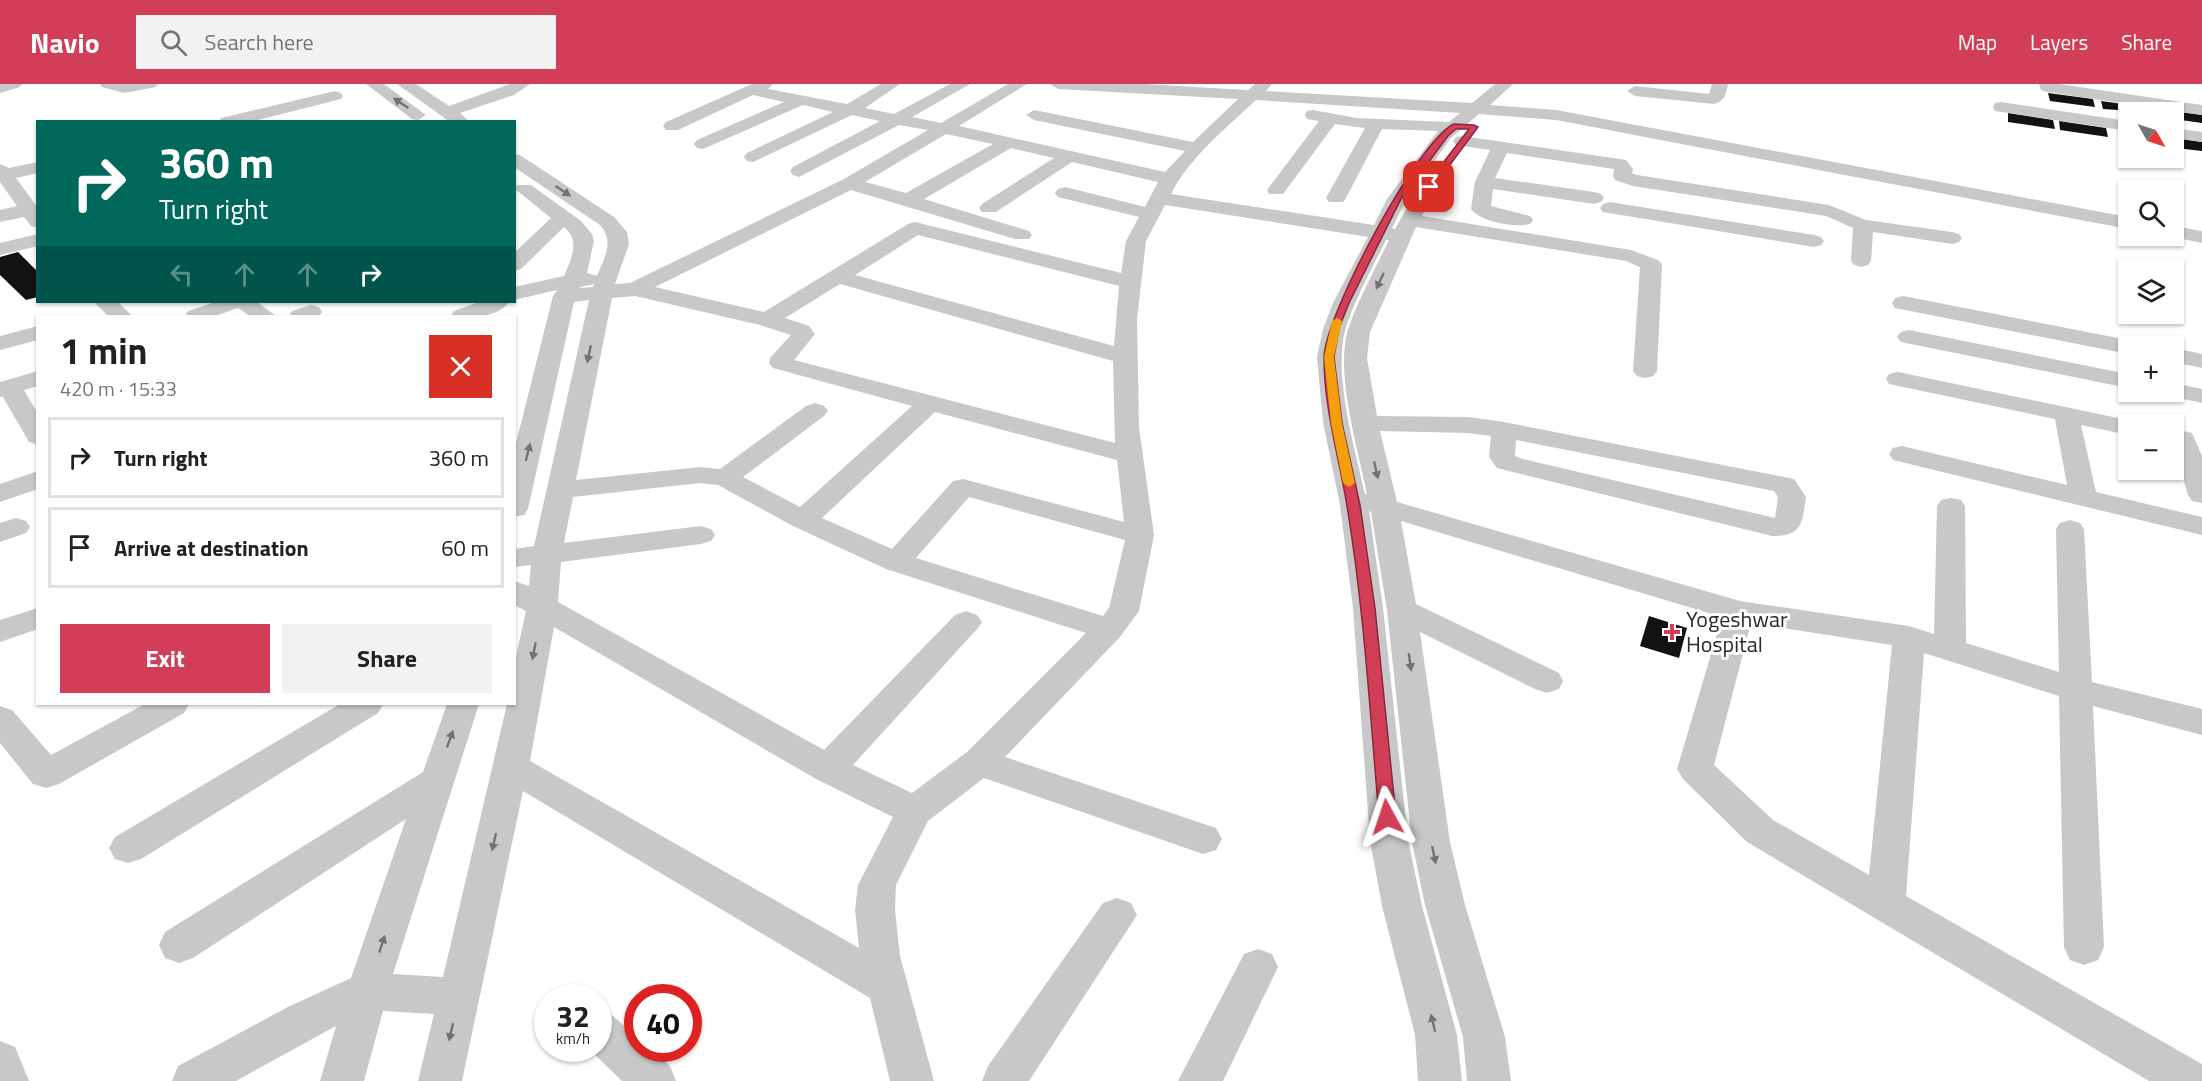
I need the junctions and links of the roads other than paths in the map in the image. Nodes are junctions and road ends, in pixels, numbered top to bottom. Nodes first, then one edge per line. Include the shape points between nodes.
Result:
1 (14, 84) edge
2 (108, 84) edge
3 (150, 84) edge
4 (374, 84) edge
5 (405, 84) edge
6 (522, 84) edge
7 (892, 84) edge
8 (962, 84) edge
9 (1018, 84) edge
10 (1058, 84) edge
11 (1179, 84) edge
12 (1524, 84) edge
13 (1720, 84) edge
14 (2047, 84) edge
15 (1080, 85) edge
16 (758, 87) edge
17 (0, 88) edge
18 (819, 89) dead end
19 (1635, 91) dead end
20 (1253, 94) edge
21 (335, 96) dead end
22 (802, 100) junction
23 (2001, 107) dead end
24 (850, 110) junction
25 (2202, 110) edge
26 (447, 112) junction
27 (1481, 113) edge
28 (1034, 115) junction
29 (257, 118) edge
30 (897, 119) junction
31 (1330, 119) junction
32 (242, 120) edge
33 (425, 120) edge
34 (459, 120) edge
35 (1376, 124) junction
36 (2118, 125) edge
37 (672, 126) dead end
38 (946, 129) junction
39 (2184, 134) edge
40 (2202, 137) edge
41 (1003, 141) junction
42 (703, 144) dead end
43 (1197, 148) junction
44 (1500, 148) junction
45 (1069, 156) junction
46 (753, 157) dead end
47 (516, 160) edge
48 (36, 167) edge
49 (799, 171) dead end
50 (2, 173) edge
51 (1484, 182) junction
52 (516, 183) edge
53 (849, 184) junction
54 (1276, 190) dead end
55 (1065, 194) dead end
56 (1727, 196) junction
57 (1160, 197) junction
58 (1336, 198) dead end
59 (908, 200) junction
60 (989, 208) dead end
61 (2118, 213) edge
62 (0, 216) edge
63 (33, 216) edge
64 (563, 217) junction
65 (2118, 221) edge
66 (1863, 225) junction
67 (2184, 226) edge
68 (1729, 227) junction
69 (1397, 229) junction
70 (2202, 229) edge
71 (1585, 232) dead end
72 (2184, 234) edge
73 (516, 236) edge
74 (2202, 237) edge
75 (1952, 238) dead end
76 (36, 240) edge
77 (1814, 241) dead end
78 (535, 245) junction
79 (0, 249) edge
80 (1089, 252) dead end
81 (1861, 261) dead end
82 (516, 263) edge
83 (1125, 267) junction
84 (836, 276) junction
85 (605, 285) junction
86 (569, 288) junction
87 (635, 289) junction
88 (516, 293) edge
89 (231, 303) edge
90 (245, 303) edge
91 (476, 303) edge
92 (495, 303) edge
93 (1903, 303) dead end
94 (199, 315) edge
95 (263, 315) edge
96 (463, 315) edge
97 (465, 315) edge
98 (767, 320) junction
99 (36, 334) edge
100 (1909, 337) dead end
101 (0, 343) edge
102 (2118, 345) edge
103 (1125, 357) junction
104 (2184, 357) edge
105 (2202, 361) edge
106 (1645, 371) dead end
107 (36, 379) edge
108 (1898, 379) dead end
109 (2118, 379) edge
110 (5, 388) edge
111 (2184, 392) edge
112 (2202, 396) edge
113 (930, 403) junction
114 (815, 411) dead end
115 (2066, 413) junction
116 (1365, 423) junction
117 (2118, 425) edge
118 (1504, 430) junction
119 (36, 434) edge
120 (2186, 439) edge
121 (1902, 454) dead end
122 (1130, 455) junction
123 (725, 478) junction
124 (36, 480) edge
125 (562, 490) junction
126 (0, 494) edge
127 (2202, 495) edge
128 (2083, 496) junction
129 (1352, 497) junction
130 (516, 501) edge
131 (1384, 506) junction
132 (1951, 506) dead end
133 (802, 520) junction
134 (2202, 526) edge
135 (2070, 529) dead end
136 (1140, 535) junction
137 (701, 536) dead end
138 (531, 556) edge
139 (896, 562) junction
140 (528, 599) edge
141 (1402, 610) junction
142 (1739, 611) junction
143 (36, 619) edge
144 (966, 622) dead end
145 (1109, 629) junction
146 (0, 631) edge
147 (1908, 638) junction
148 (1950, 651) junction
149 (1547, 681) dead end
150 (2074, 689) junction
151 (169, 705) edge
152 (364, 705) edge
153 (463, 705) edge
154 (0, 719) edge
155 (2202, 722) edge
156 (979, 762) junction
157 (511, 768) junction
158 (828, 769) junction
159 (435, 783) junction
160 (915, 812) junction
161 (1203, 839) dead end
162 (128, 848) dead end
163 (1886, 904) junction
164 (1445, 905) junction
165 (1402, 906) junction
166 (1117, 915) dead end
167 (179, 945) dead end
168 (2085, 947) dead end
169 (1258, 966) dead end
170 (887, 986) junction
171 (367, 991) junction
172 (459, 997) junction
173 (612, 1043) edge
174 (0, 1062) edge
175 (7, 1081) edge
176 (194, 1081) edge
177 (342, 1081) edge
178 (440, 1081) edge
179 (654, 1081) edge
180 (912, 1081) edge
181 (1004, 1081) edge
182 (1200, 1081) edge
183 (1440, 1081) edge
184 (1489, 1081) edge
185 (2190, 1081) edge

1 - 17 street
2 - 3 street via 124,88
33 -> 4 street
5 - 26 street
6 - 26 street
7 - 24 street
8 - 30 street
9 - 38 street
10 - 15 street
11 - 20 street
12 - 27 street
13 - 19 street via 1714,99
14 - 25 street
15 - 20 street
15 - 28 street
16 - 22 street
16 - 37 street
18 - 22 street
20 - 27 street
20 - 31 street via 1280,107
20 - 43 street
21 - 29 street
22 - 24 street
22 - 42 street
23 - 36 street
24 - 30 street
24 - 46 street
26 - 34 street
27 - 35 street
27 - 44 street
27 - 61 street via 1564,110
27 - 65 street via 1575,118
27 - 69 street via 1445,134 1397,199
28 - 41 street
28 - 43 street
29 - 32 street
30 - 38 street
30 - 49 street
31 - 35 street
31 - 54 street
35 - 58 street
38 - 41 street
38 - 53 street
39 - 40 street
41 - 45 street
41 - 59 street
43 - 57 street
44 - 51 street
44 - 56 street via 1620,164 1624,169 1622,176 1633,180
45 - 57 street
45 - 60 street
47 -> 85 street via 607,221 617,232 619,244
48 - 50 street
50 - 63 street
51 - 68 street
51 - 71 street via 1481,209 1485,213
52 - 64 street
53 - 59 street
53 - 87 street
55 - 57 street
56 - 66 street via 1829,211
56 - 68 street
57 - 69 street
57 - 83 street
59 - 80 street
62 - 63 street
64 - 78 street
64 - 86 street via 585,240
66 - 75 street
66 - 81 street
67 - 70 street
68 - 77 street
69 - 106 street via 1631,256 1651,264
69 -> 116 street via 1359,332 1355,358
69 - 129 street via 1344,303 1329,357 1336,423
72 - 74 street
73 - 78 street
76 - 79 street
78 - 82 street
83 - 84 street via 915,228
83 - 103 street
84 - 98 street
84 - 103 street
85 - 86 street
85 - 87 street
85 -> 125 street
86 - 88 street via 542,286
130 -> 86 street
87 - 98 street
89 - 94 street
90 - 95 street
91 - 96 street
92 - 97 street
93 - 102 street
98 - 113 street via 804,334 782,356 781,363
99 - 101 street
100 - 109 street
103 - 122 street
104 - 105 street
107 - 110 street
108 - 115 street
110 - 119 street
111 - 112 street
113 - 122 street
113 - 133 street
114 - 123 street
115 - 117 street
115 - 128 street
116 - 118 street via 1468,425
116 -> 131 street
118 - 118 street via 1502,457 1515,465 1772,527 1788,523 1792,497 1784,485
120 - 127 street
121 - 128 street
122 - 136 street
123 - 125 street via 700,475
123 - 133 street
124 - 126 street
125 - 138 street
128 - 134 street
129 - 131 street
129 - 165 street via 1376,678 1389,840
131 - 141 street
131 - 142 street
132 - 148 street
133 - 139 street
135 - 150 street
136 - 139 street via 963,487
136 - 145 street via 1124,611
137 - 138 street
138 - 140 street
139 - 145 street
140 -> 157 street
140 - 158 street
141 - 149 street
141 -> 164 street via 1431,842
142 - 147 street
142 - 163 street via 1695,769 1742,818 1760,831
143 - 146 street
144 - 158 street
145 - 156 street
147 - 148 street
147 - 163 street
148 - 150 street
150 - 155 street
150 - 168 street
151 - 154 street via 46,774
152 - 162 street
159 -> 153 street
156 - 160 street
156 - 161 street
157 - 170 street
157 -> 172 street
158 - 160 street
159 - 167 street
171 -> 159 street
160 - 170 street via 877,885 875,910
163 - 185 street
164 - 165 street
164 - 184 street via 1484,1037
183 -> 165 street via 1436,1035
166 - 181 street
169 - 182 street
170 - 180 street
171 - 172 street
171 - 176 street
171 - 177 street
172 -> 178 street
173 - 179 street
174 - 175 street

